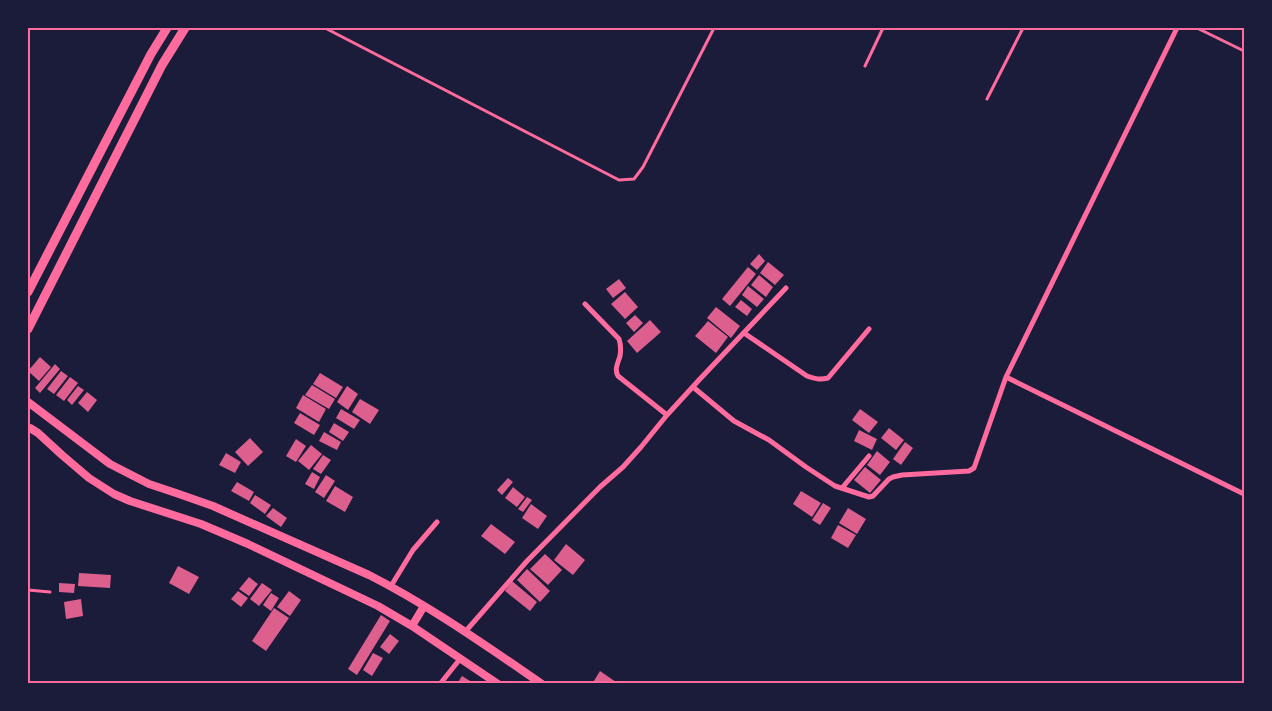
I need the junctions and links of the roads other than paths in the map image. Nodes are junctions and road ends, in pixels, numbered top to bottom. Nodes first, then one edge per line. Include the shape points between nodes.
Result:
1 (167, 28) edge
2 (185, 28) edge
3 (325, 28) edge
4 (714, 28) edge
5 (883, 28) edge
6 (1023, 28) edge
7 (1177, 28) edge
8 (1197, 28) edge
9 (1244, 51) edge
10 (865, 66) dead end
11 (987, 99) dead end
12 (786, 288) dead end
13 (28, 292) edge
14 (584, 304) dead end
15 (869, 329) dead end
16 (28, 330) edge
17 (744, 333) junction
18 (1006, 377) junction
19 (693, 387) junction
20 (28, 402) edge
21 (667, 415) junction
22 (28, 427) edge
23 (869, 456) dead end
24 (842, 488) junction
25 (1244, 494) edge
26 (437, 522) dead end
27 (391, 586) junction
28 (28, 590) edge
29 (50, 592) dead end
30 (424, 606) junction
31 (412, 626) junction
32 (466, 632) junction
33 (460, 659) junction
34 (440, 684) edge
35 (498, 684) edge
36 (542, 684) edge

1 - 13 main road
2 - 16 main road via 162,66
3 - 4 lane via 618,180 634,179 643,167
5 - 10 lane
6 - 11 lane
7 - 18 street
8 - 9 lane
12 - 17 street
14 - 21 street via 619,339 618,376
15 - 17 street via 828,378 821,380 807,376
17 - 19 street
18 - 24 street via 972,470 893,477 869,498
18 - 25 street
19 - 21 street
19 - 24 street via 734,421
20 - 27 street via 124,472 267,529
21 - 32 street via 623,468 527,561
22 - 31 street via 89,478 114,494 202,524 248,544 378,606
23 - 24 street
26 - 27 street via 413,550
27 - 30 street
28 - 29 lane
30 - 31 street
30 - 32 street
31 - 33 street
32 - 36 street
33 - 34 street
33 - 35 street

